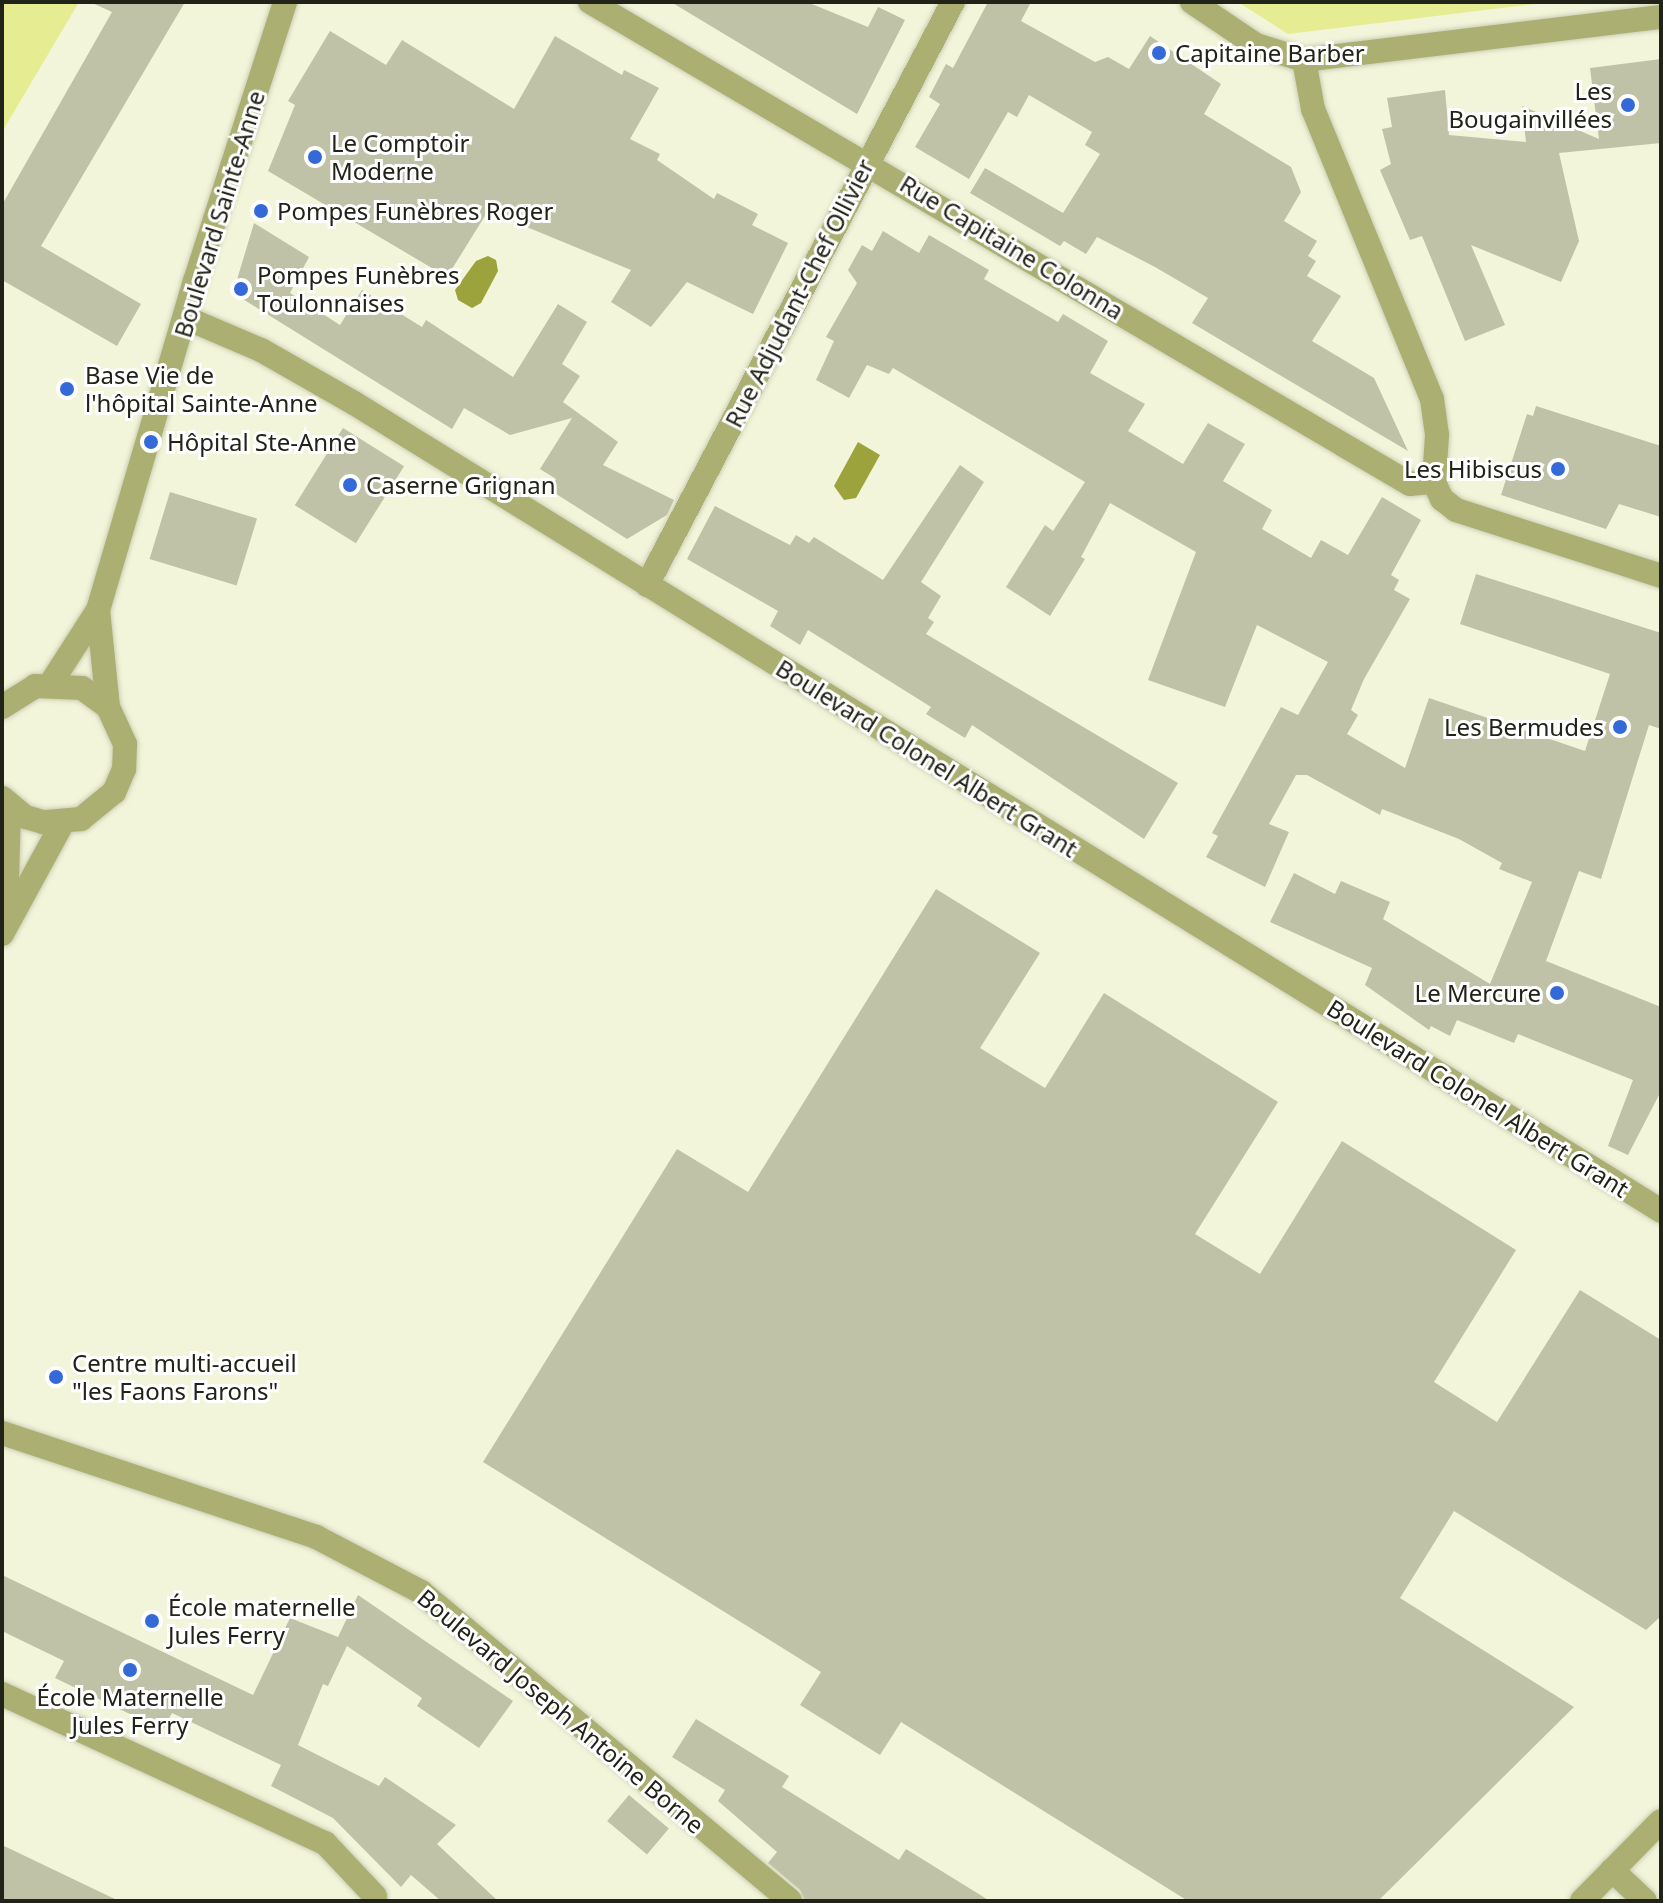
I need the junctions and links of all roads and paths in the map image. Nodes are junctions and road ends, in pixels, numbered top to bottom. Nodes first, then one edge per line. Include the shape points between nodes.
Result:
1 (285, 2) edge
2 (590, 2) edge
3 (953, 2) edge
4 (1192, 2) edge
5 (1661, 17) edge
6 (1304, 60) junction
7 (867, 161) junction
8 (186, 318) junction
9 (1434, 482) junction
10 (1661, 576) edge
11 (647, 585) junction
12 (98, 610) junction
13 (51, 683) junction
14 (2, 707) edge
15 (108, 707) junction
16 (6, 803) edge
17 (62, 824) junction
18 (4, 927) edge
19 (1661, 1211) edge
20 (2, 1433) edge
21 (2, 1694) edge
22 (1661, 1821) edge
23 (1612, 1870) junction
24 (375, 1896) dead end
25 (790, 1901) edge
26 (1582, 1901) edge
27 (1645, 1901) edge

1 - 8 street, Boulevard Sainte-Anne
2 - 7 street, Rue Capitaine Colonna
3 - 7 street, Rue Adjudant-Chef Ollivier
4 - 6 street via 1256,45
5 - 6 street
6 - 9 street via 1313,109 1432,399 1437,435
7 - 9 street, Rue Capitaine Colonna via 1410,484
7 - 11 street, Rue Adjudant-Chef Ollivier
8 - 11 street, Boulevard Colonel Albert Grant via 307,375
8 - 12 street, Boulevard Sainte-Anne
9 - 10 street via 1456,510
11 - 19 street, Boulevard Colonel Albert Grant
12 - 13 street, Boulevard Sainte-Anne
12 - 15 street, Boulevard Sainte-Anne
13 - 14 street via 21,692
13 - 15 street via 82,688
15 - 17 street, Boulevard Sainte-Anne via 122,731 124,769 114,792 97,810
16 - 17 street via 25,817
16 - 18 street
17 - 18 street
20 - 25 street, Boulevard Joseph Antoine Borne via 316,1537 421,1592
21 - 24 street via 325,1843
22 - 23 street
23 - 26 street
23 - 27 street

